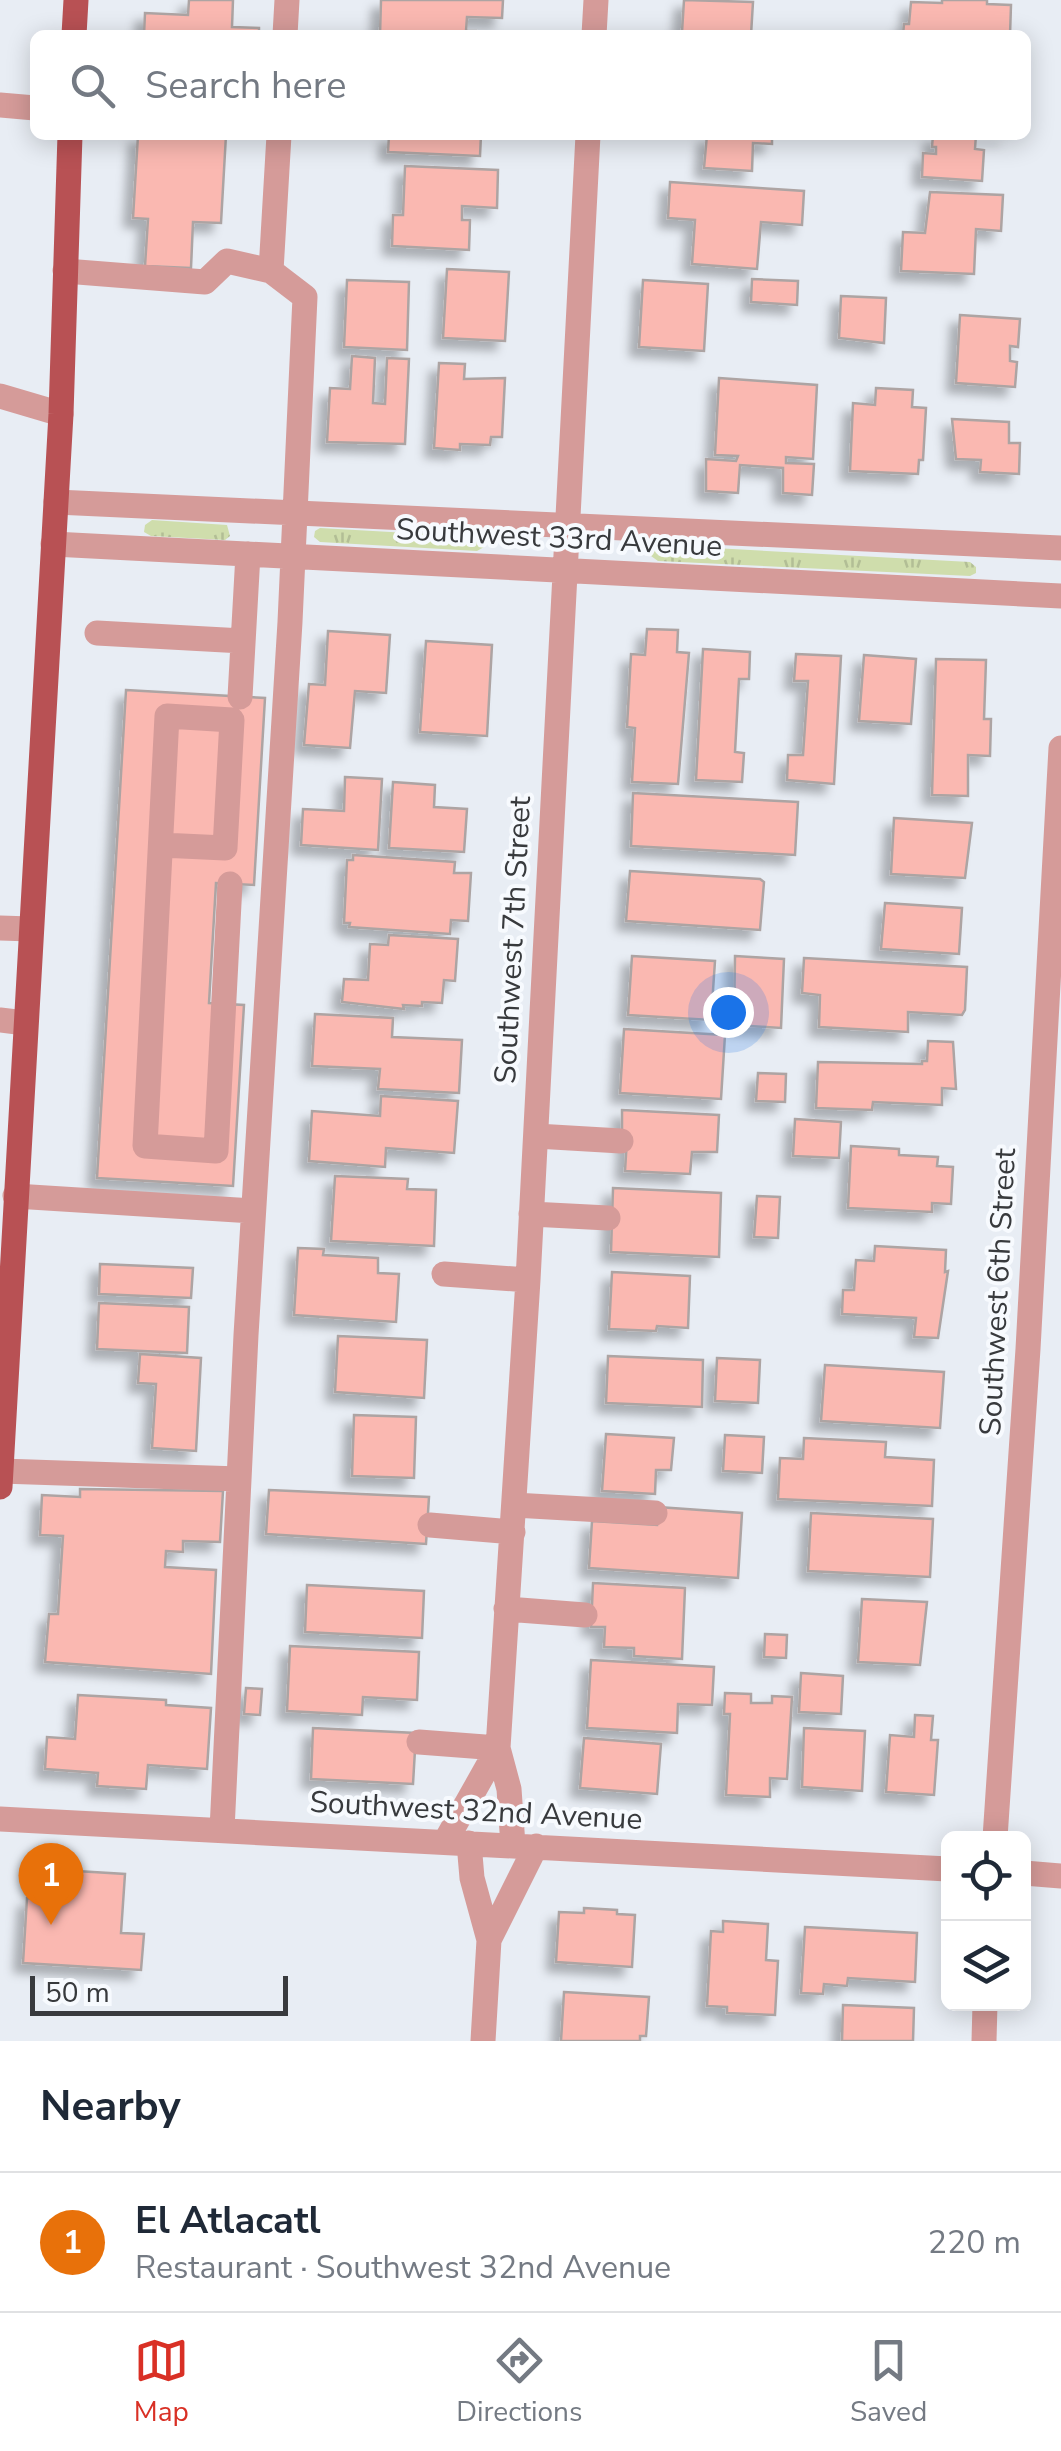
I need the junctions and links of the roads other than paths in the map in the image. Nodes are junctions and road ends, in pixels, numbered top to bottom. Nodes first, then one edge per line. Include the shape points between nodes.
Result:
1 (76, 0) edge
2 (287, 0) edge
3 (596, 0) edge
4 (74, 30) edge
5 (285, 30) edge
6 (594, 30) edge
7 (0, 105) edge
8 (30, 108) edge
9 (70, 140) edge
10 (279, 140) edge
11 (588, 140) edge
12 (65, 271) junction
13 (271, 271) junction
14 (0, 396) edge
15 (60, 414) junction
16 (56, 502) junction
17 (293, 512) junction
18 (566, 526) junction
19 (53, 544) junction
20 (1061, 548) edge
21 (248, 554) junction
22 (291, 556) junction
23 (564, 572) junction
24 (1061, 596) edge
25 (97, 633) dead end
26 (244, 641) junction
27 (240, 697) dead end
28 (1061, 748) edge
29 (161, 845) junction
30 (230, 884) dead end
31 (0, 928) edge
32 (31, 929) junction
33 (13, 1021) edge
34 (536, 1136) junction
35 (622, 1141) dead end
36 (9, 1152) edge
37 (15, 1196) junction
38 (253, 1211) junction
39 (531, 1214) junction
40 (608, 1218) dead end
41 (444, 1274) dead end
42 (528, 1280) junction
43 (1, 1470) edge
44 (239, 1479) junction
45 (0, 1487) edge
46 (514, 1504) junction
47 (655, 1513) dead end
48 (430, 1525) dead end
49 (512, 1532) junction
50 (506, 1610) junction
51 (584, 1615) dead end
52 (419, 1742) dead end
53 (498, 1748) junction
54 (0, 1818) edge
55 (222, 1830) junction
56 (995, 1831) edge
57 (457, 1843) junction
58 (524, 1846) junction
59 (941, 1869) edge
60 (1031, 1874) edge
61 (1061, 1876) edge
62 (489, 1940) junction
63 (986, 2011) edge
64 (484, 2041) edge
65 (984, 2041) edge

1 - 4 main road
2 - 5 street
3 - 6 street
7 - 8 street
9 - 12 main road
10 - 13 street
11 - 18 street, Southwest 7th Street
12 - 13 street via 206,282 227,261
12 - 15 main road
13 - 17 street via 305,297
14 - 15 street
15 - 16 main road
16 - 17 street, Southwest 33rd Avenue
16 - 19 main road
17 - 18 street, Southwest 33rd Avenue
17 - 22 street
18 - 20 street, Southwest 33rd Avenue
18 - 23 street, Southwest 7th Street
19 - 21 street, Southwest 33rd Avenue
19 - 32 main road
21 - 22 street, Southwest 33rd Avenue
21 - 26 street
22 - 23 street, Southwest 33rd Avenue
22 - 38 street
23 - 24 street, Southwest 33rd Avenue
23 - 34 street, Southwest 7th Street
25 - 26 street
26 - 27 street
28 - 56 street, Southwest 6th Street
29 - 29 street via 168,716 232,720 225,848
29 - 30 street via 145,1146 216,1151
31 - 32 street
32 - 33 main road
33 - 36 main road
34 - 35 street
34 - 39 street, Southwest 7th Street
36 - 37 main road
37 - 38 street
37 - 43 main road
38 - 44 street
39 - 40 street
39 - 42 street, Southwest 7th Street
41 - 42 street
42 - 46 street, Southwest 7th Street
43 - 44 street
43 - 45 main road
44 - 55 street
46 - 47 street
46 - 49 street, Southwest 7th Street
48 - 49 street
49 - 50 street, Southwest 7th Street
50 - 51 street
50 - 53 street, Southwest 7th Street
52 - 53 street
53 - 57 street, Southwest 7th Street
53 - 58 street, Southwest 7th Street
54 - 55 street, Southwest 32nd Avenue
55 - 57 street, Southwest 32nd Avenue
57 - 58 street, Southwest 32nd Avenue
57 - 62 street
58 - 59 street, Southwest 32nd Avenue
58 - 62 street
60 - 61 street
62 - 64 street
63 - 65 street

